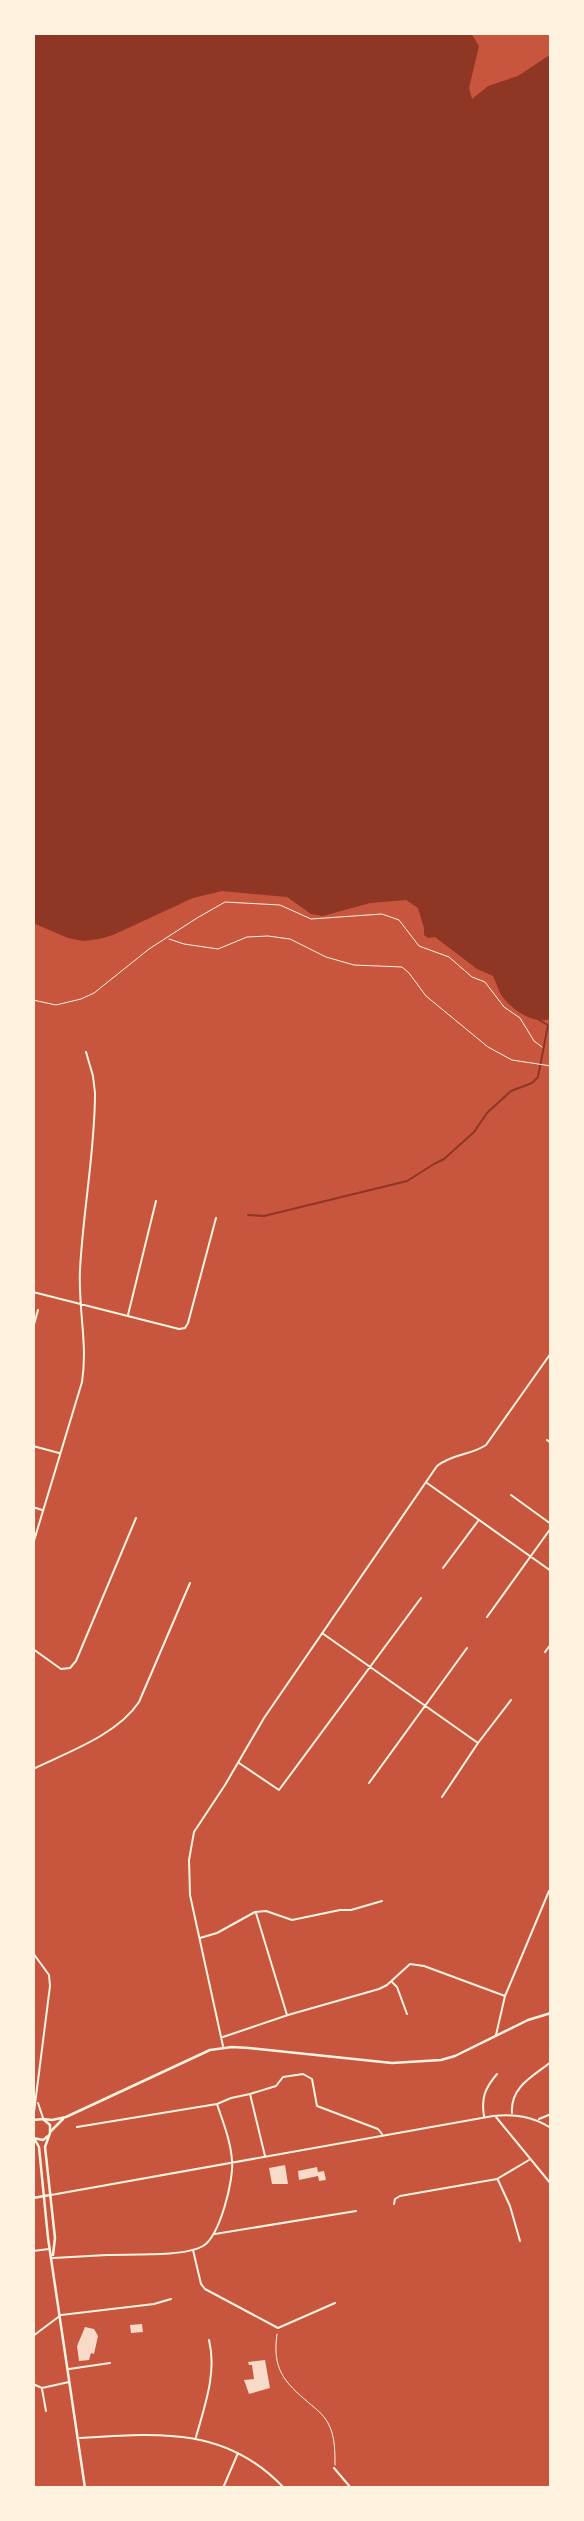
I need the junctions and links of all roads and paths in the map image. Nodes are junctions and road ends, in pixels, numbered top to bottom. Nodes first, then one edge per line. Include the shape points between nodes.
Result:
1 (167, 939) junction
2 (33, 1000) edge
3 (542, 1048) dead end
4 (86, 1052) dead end
5 (551, 1066) edge
6 (156, 1201) dead end
7 (216, 1218) dead end
8 (33, 1292) edge
9 (79, 1303) junction
10 (38, 1310) dead end
11 (128, 1316) junction
12 (33, 1328) edge
13 (551, 1353) edge
14 (547, 1440) dead end
15 (551, 1443) edge
16 (33, 1446) edge
17 (60, 1453) junction
18 (426, 1482) junction
19 (511, 1495) dead end
20 (33, 1507) edge
21 (43, 1510) junction
22 (136, 1518) dead end
23 (479, 1520) junction
24 (551, 1526) edge
25 (33, 1544) edge
26 (531, 1557) junction
27 (443, 1567) dead end
28 (551, 1571) edge
29 (190, 1583) dead end
30 (421, 1598) dead end
31 (487, 1618) dead end
32 (321, 1632) junction
33 (551, 1644) edge
34 (467, 1647) dead end
35 (33, 1648) edge
36 (545, 1652) dead end
37 (371, 1667) junction
38 (511, 1700) dead end
39 (424, 1706) junction
40 (478, 1743) junction
41 (238, 1762) junction
42 (33, 1769) edge
43 (369, 1783) dead end
44 (442, 1797) dead end
45 (549, 1891) edge
46 (382, 1901) dead end
47 (255, 1912) junction
48 (199, 1938) junction
49 (33, 1953) edge
50 (391, 1981) junction
51 (505, 1996) junction
52 (551, 2013) edge
53 (407, 2014) dead end
54 (288, 2015) junction
55 (496, 2036) junction
56 (222, 2038) junction
57 (223, 2047) junction
58 (551, 2062) edge
59 (497, 2074) dead end
60 (250, 2094) junction
61 (37, 2102) junction
62 (217, 2104) junction
63 (512, 2114) junction
64 (551, 2114) edge
65 (495, 2115) junction
66 (66, 2117) junction
67 (485, 2117) junction
68 (43, 2119) junction
69 (538, 2119) junction
70 (33, 2120) edge
71 (77, 2127) dead end
72 (551, 2127) edge
73 (50, 2133) junction
74 (382, 2135) junction
75 (34, 2139) edge
76 (265, 2157) junction
77 (529, 2160) junction
78 (233, 2163) junction
79 (497, 2179) junction
80 (551, 2184) edge
81 (50, 2195) junction
82 (43, 2196) junction
83 (33, 2198) edge
84 (394, 2204) dead end
85 (356, 2211) dead end
86 (214, 2234) junction
87 (520, 2241) dead end
88 (53, 2249) junction
89 (193, 2249) junction
90 (33, 2251) edge
91 (53, 2258) junction
92 (171, 2300) dead end
93 (335, 2303) dead end
94 (61, 2315) junction
95 (278, 2328) junction
96 (33, 2336) edge
97 (209, 2340) dead end
98 (110, 2363) dead end
99 (68, 2370) junction
100 (70, 2382) junction
101 (33, 2384) edge
102 (42, 2388) junction
103 (46, 2412) dead end
104 (78, 2438) junction
105 (196, 2438) junction
106 (239, 2453) junction
107 (334, 2468) joint
108 (85, 2488) edge
109 (223, 2488) edge
110 (284, 2488) edge
111 (351, 2488) edge

1 - 2 path via 81,999 56,1005
1 - 3 path via 225,902 280,905 312,919 392,916 419,946 449,957 485,982
1 - 5 path via 218,948 247,937 268,936 290,939 354,965 402,967 426,996 488,1047 512,1060
4 - 9 street via 95,1110
6 - 11 street
7 - 11 street via 185,1328
8 - 9 street
9 - 11 street
9 - 17 street via 86,1359
10 - 12 street
13 - 18 street via 486,1445 449,1457
14 - 15 street
16 - 17 street
17 - 21 street
18 - 23 street
18 - 32 street
19 - 24 street
20 - 21 street
21 - 25 street
22 - 35 street via 76,1661 61,1670
23 - 26 street
23 - 27 street
24 - 26 street
26 - 28 street
26 - 31 street
29 - 42 street via 130,1715
30 - 37 street
32 - 37 street
32 - 41 street
33 - 36 street
34 - 39 street
37 - 39 street
37 - 41 street via 279,1790
38 - 40 street
39 - 40 street
39 - 43 street
40 - 44 street
41 - 48 street via 194,1832 190,1895
45 - 51 street
46 - 47 street via 292,1920
47 - 48 street
47 - 54 street
48 - 56 street
49 - 61 street via 49,1975 50,1986
50 - 51 street via 410,1964
50 - 53 street
50 - 54 street via 379,1989
51 - 55 street
52 - 55 street
54 - 56 street
55 - 57 street via 455,2056 418,2062
56 - 57 street
57 - 66 street
58 - 63 street via 516,2090
59 - 67 street via 485,2091
60 - 62 street
60 - 74 street via 276,2086 284,2077 303,2074 312,2080 317,2106 378,2129
60 - 76 street
61 - 68 street
61 - 70 street
62 - 71 street
62 - 78 street
63 - 65 street
63 - 69 street
64 - 69 street
65 - 67 street
65 - 77 street
66 - 68 street
66 - 73 street
67 - 74 street
68 - 70 street
68 - 73 street via 50,2125
69 - 72 street
73 - 75 street via 43,2140
73 - 81 street via 45,2150
74 - 76 street
75 - 82 street via 39,2147
76 - 78 street
77 - 79 street
77 - 80 street
78 - 81 street
78 - 86 street
79 - 84 street via 400,2196
79 - 87 street
81 - 82 street
81 - 88 street
82 - 83 street
82 - 88 street
85 - 86 street
86 - 89 street
88 - 90 street
88 - 91 street
89 - 91 street
89 - 95 street via 205,2289
91 - 94 street
92 - 94 street
93 - 95 street
94 - 96 street
94 - 99 street
95 - 107 path via 276,2354 282,2378 328,2423 336,2451
97 - 105 street via 212,2370
98 - 99 street
99 - 100 street
100 - 102 street
100 - 104 street
101 - 102 street
102 - 103 street
104 - 105 street via 168,2434
104 - 108 street
105 - 106 street
106 - 109 street
106 - 110 street
107 - 111 street

